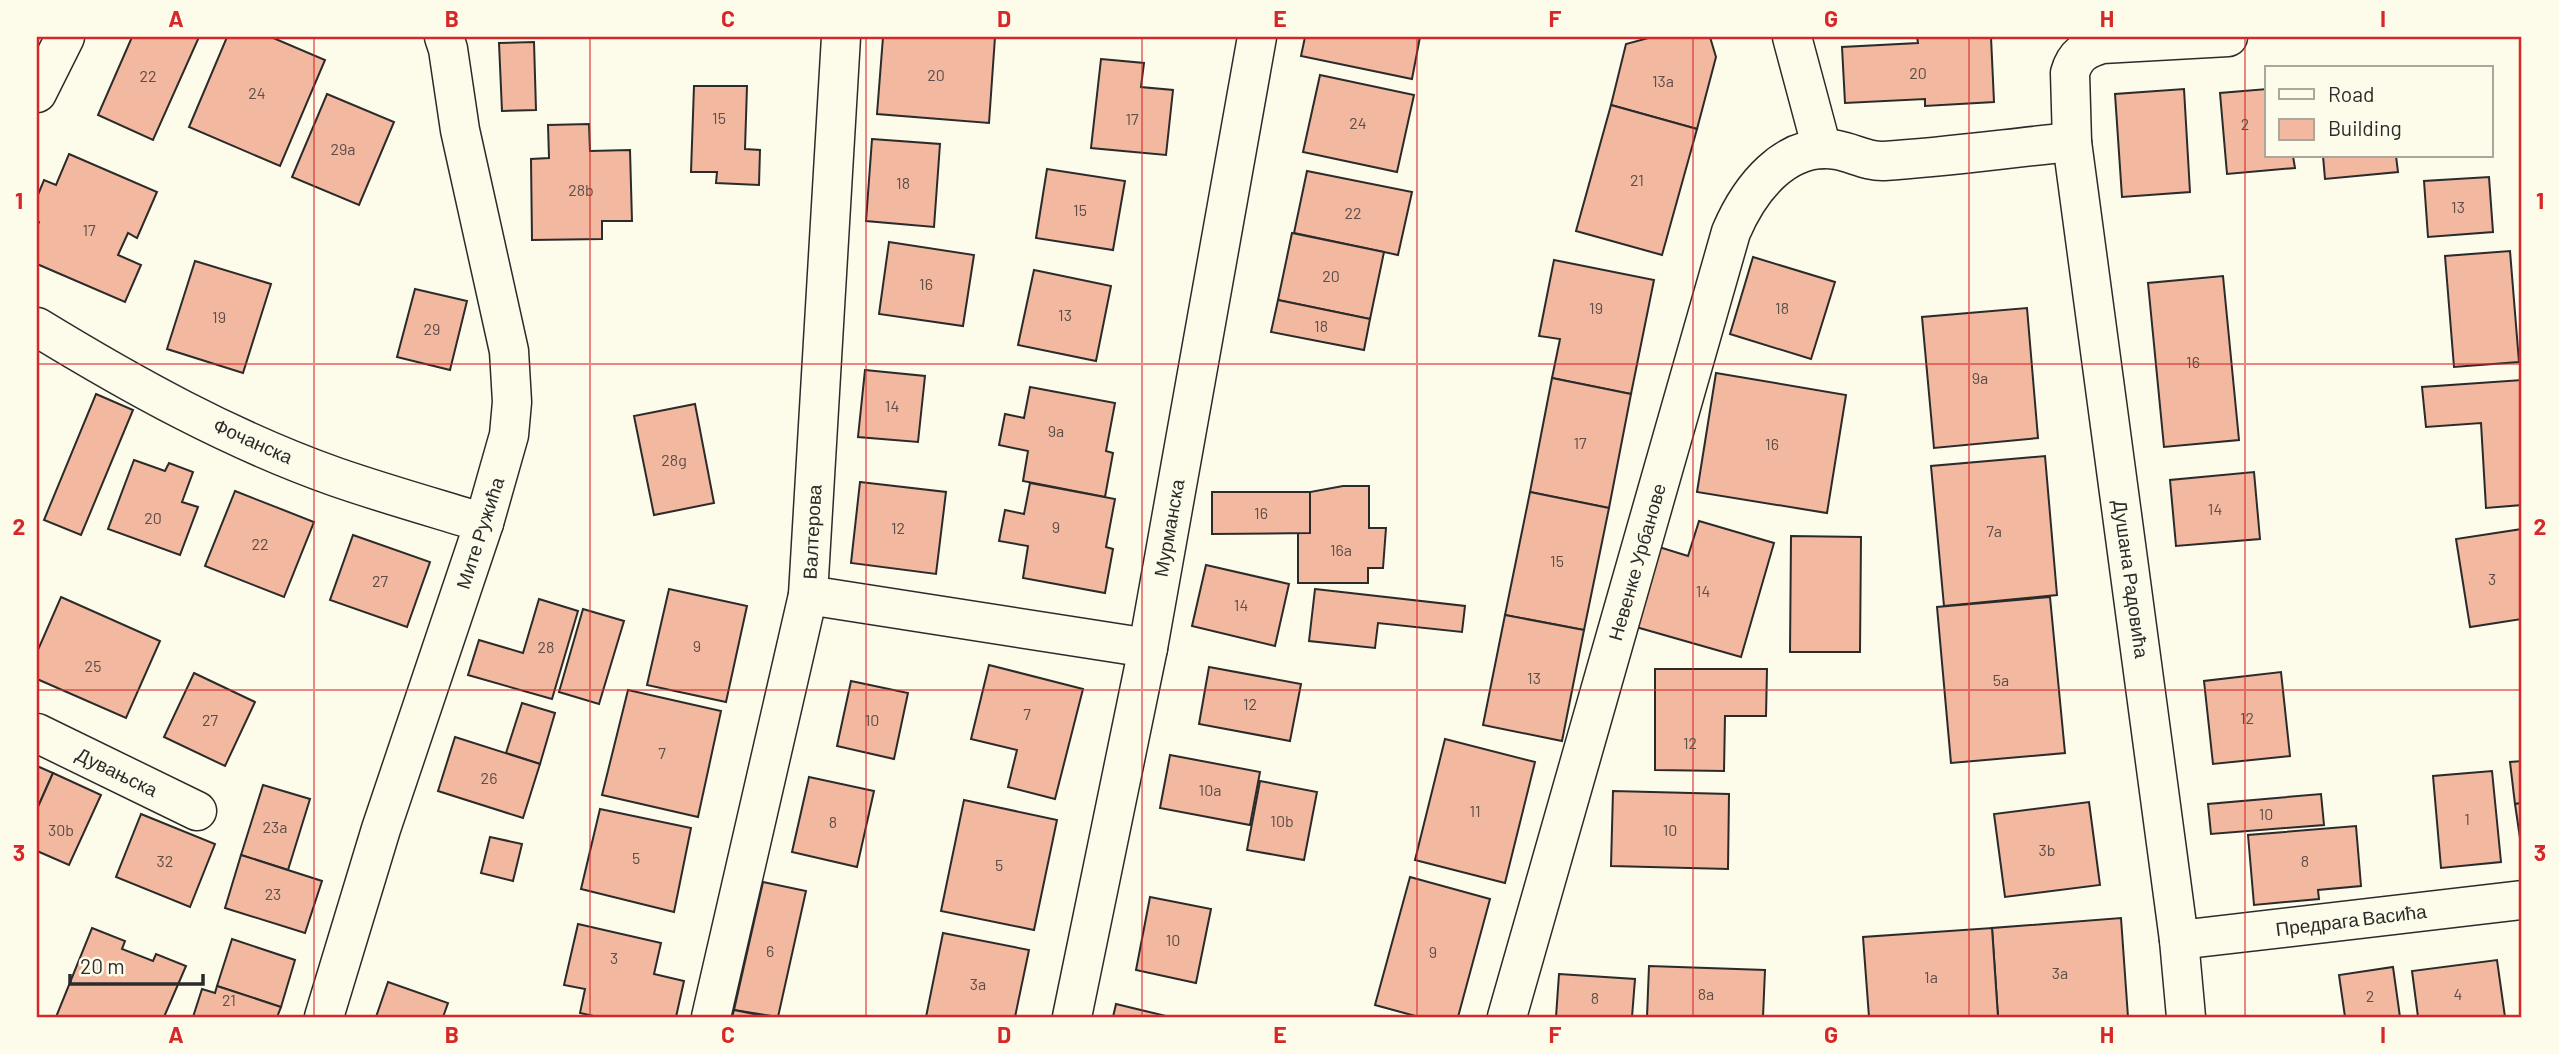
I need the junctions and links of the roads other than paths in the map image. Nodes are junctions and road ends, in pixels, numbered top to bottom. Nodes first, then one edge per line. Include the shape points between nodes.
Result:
1 (65, 37) edge
2 (444, 37) edge
3 (841, 37) edge
4 (1257, 37) edge
5 (1791, 37) edge
6 (2228, 37) edge
7 (37, 93) edge
8 (2072, 142) junction
9 (1822, 149) junction
10 (37, 327) edge
11 (484, 523) junction
12 (808, 595) junction
13 (1148, 648) junction
14 (37, 733) edge
15 (197, 811) dead end
16 (2522, 900) edge
17 (2179, 940) junction
18 (324, 1017) edge
19 (711, 1017) edge
20 (1072, 1017) edge
21 (1507, 1017) edge
22 (2186, 1017) edge

1 - 7 street
2 - 11 street, Мите Ружића via 509,351 509,435
3 - 12 street, Валтерова
4 - 13 street, Мурманска
5 - 9 street
6 - 8 street, Душана Радовића via 2088,48 2070,73
8 - 9 street via 1882,161
8 - 17 street, Душана Радовића
9 - 21 street, Невенке Урбанове via 1790,159 1767,175 1731,232
10 - 11 street, Фочанска via 112,373 270,451 335,477
11 - 18 street, Мите Ружића via 381,829
12 - 13 street
12 - 19 street, Валтерова
13 - 20 street, Мурманска
14 - 15 street, Дувањска
16 - 17 street, Предрага Васића
17 - 22 street, Душана Радовића

